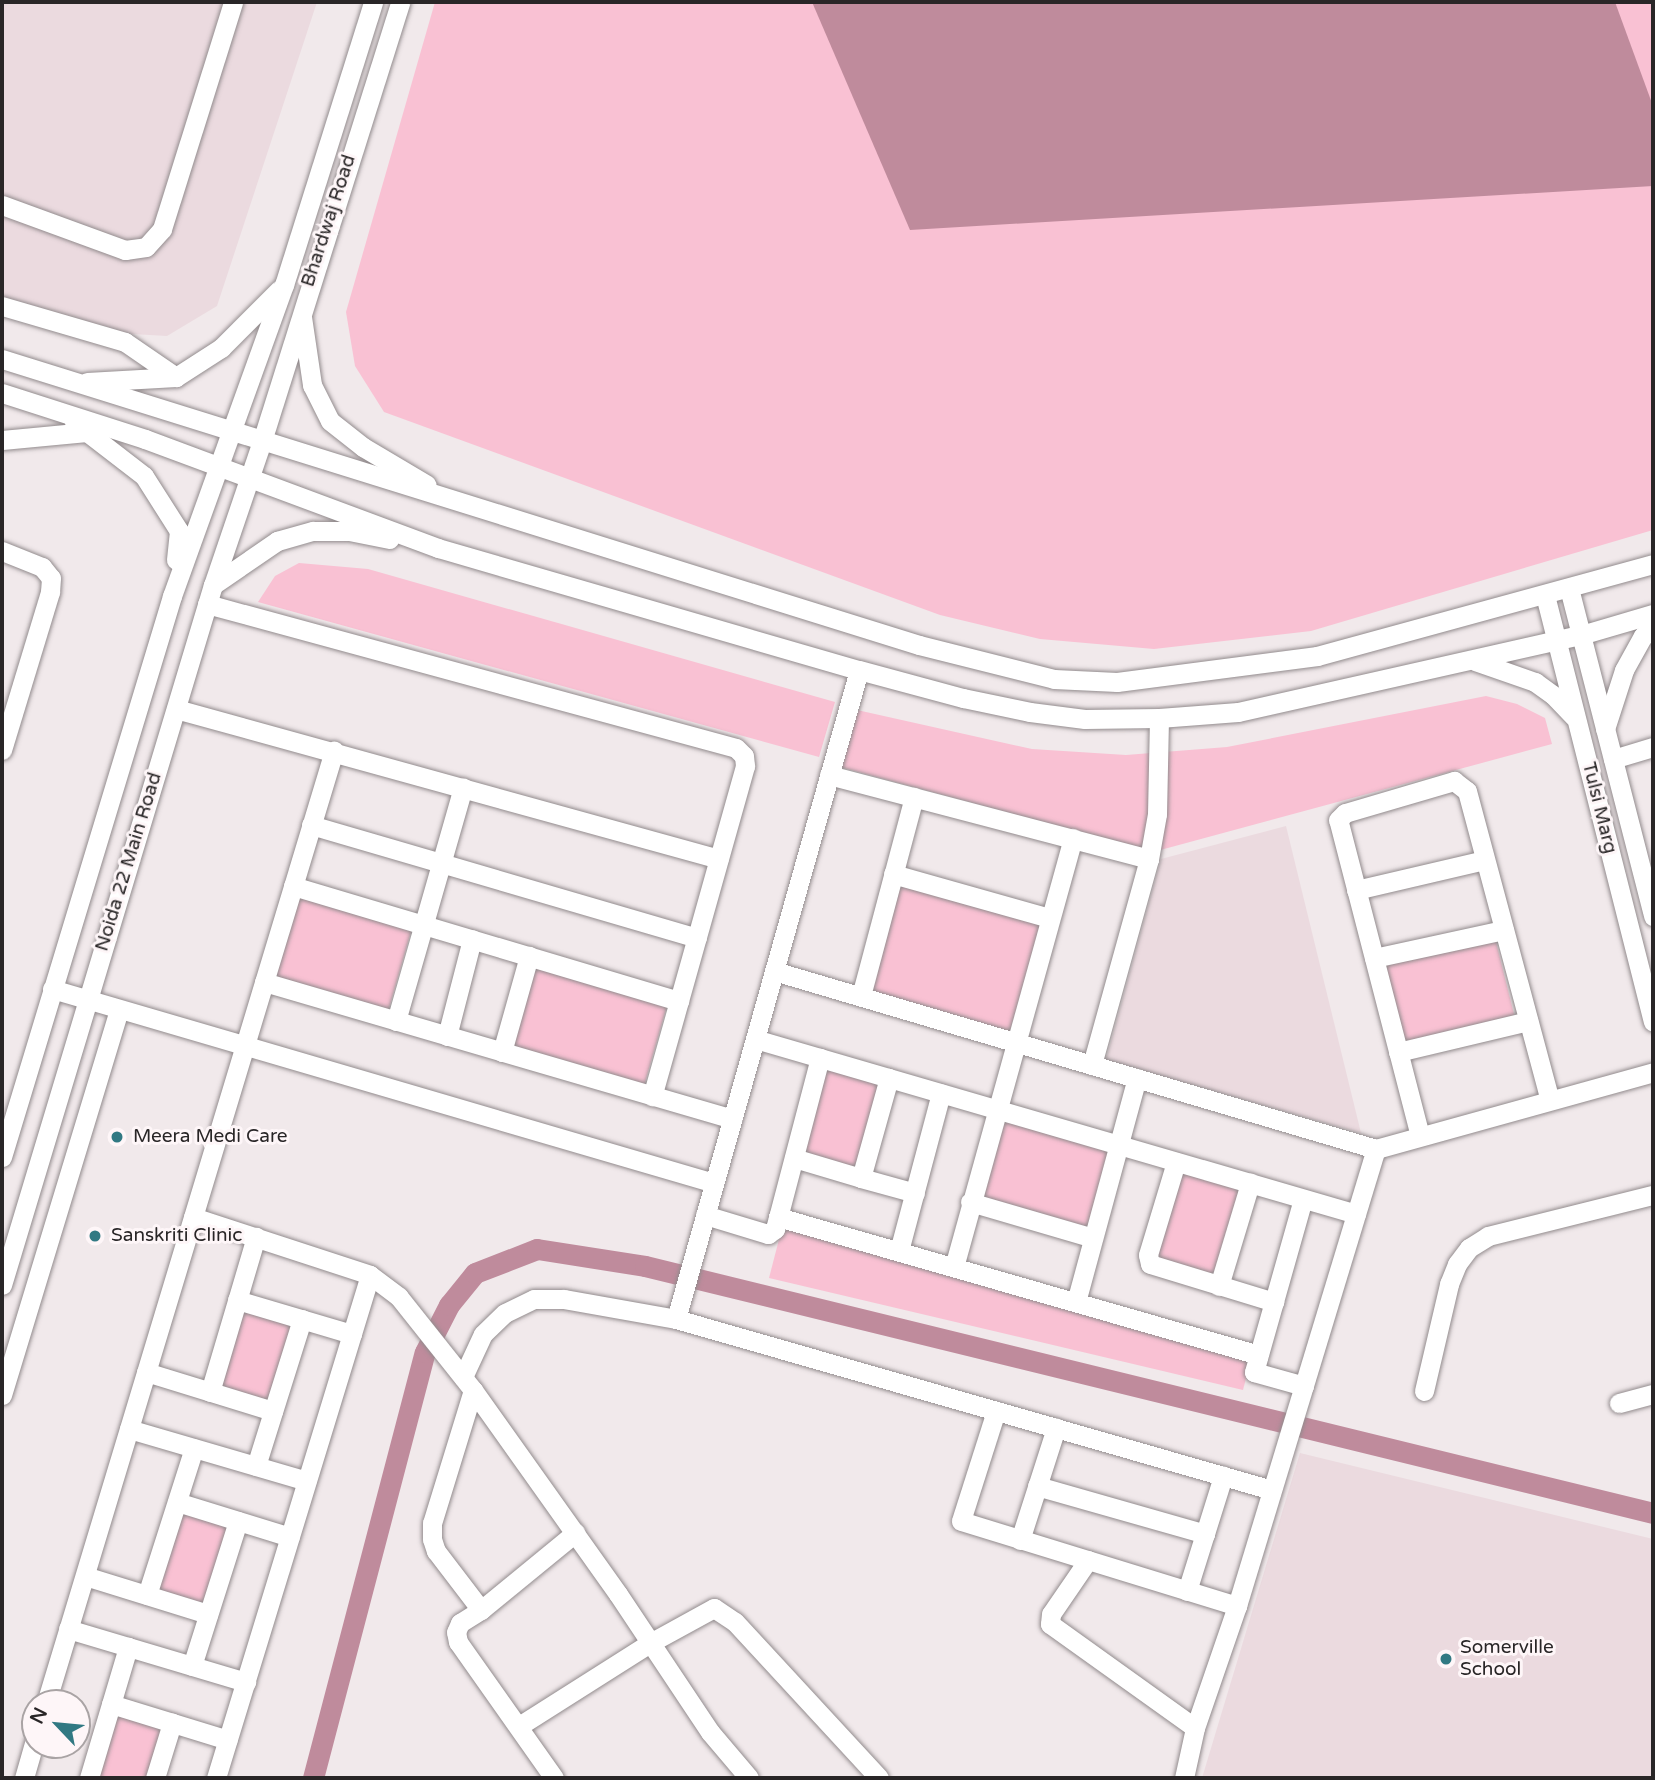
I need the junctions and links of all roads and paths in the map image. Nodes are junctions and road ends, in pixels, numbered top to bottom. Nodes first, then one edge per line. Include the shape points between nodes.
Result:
1 (233, 2) edge
2 (373, 2) edge
3 (400, 2) edge
4 (2, 205) edge
5 (284, 285) junction
6 (2, 306) edge
7 (301, 309) junction
8 (2, 359) edge
9 (176, 377) junction
10 (75, 382) junction
11 (2, 393) edge
12 (61, 412) junction
13 (230, 430) junction
14 (87, 432) junction
15 (2, 440) edge
16 (262, 441) junction
17 (217, 465) junction
18 (249, 477) junction
19 (455, 502) junction
20 (438, 548) junction
21 (2, 551) edge
22 (1653, 564) edge
23 (1569, 588) junction
24 (210, 594) junction
25 (1545, 595) junction
26 (172, 596) junction
27 (1653, 614) edge
28 (1653, 628) edge
29 (1581, 635) junction
30 (1556, 640) junction
31 (1471, 660) junction
32 (859, 670) junction
33 (176, 709) junction
34 (1159, 718) junction
35 (1577, 721) junction
36 (1605, 729) junction
37 (1653, 747) edge
38 (2, 750) edge
39 (334, 751) junction
40 (1613, 759) junction
41 (829, 775) junction
42 (463, 787) junction
43 (914, 797) junction
44 (311, 825) junction
45 (1073, 838) junction
46 (719, 859) junction
47 (1149, 859) junction
48 (1485, 860) junction
49 (441, 863) junction
50 (893, 874) junction
51 (293, 886) junction
52 (1356, 890) junction
53 (1653, 916) edge
54 (1049, 918) junction
55 (423, 924) junction
56 (1504, 930) junction
57 (697, 938) junction
58 (472, 939) junction
59 (529, 956) junction
60 (1374, 958) junction
61 (774, 971) junction
62 (264, 982) junction
63 (52, 989) junction
64 (861, 996) junction
65 (88, 999) junction
66 (679, 1001) junction
67 (119, 1010) junction
68 (396, 1021) junction
69 (1528, 1021) junction
70 (1653, 1022) edge
71 (447, 1035) junction
72 (755, 1039) junction
73 (1014, 1042) junction
74 (244, 1047) junction
75 (502, 1052) junction
76 (1398, 1052) junction
77 (820, 1058) junction
78 (1092, 1065) junction
79 (1653, 1072) edge
80 (889, 1078) junction
81 (1136, 1078) junction
82 (941, 1093) junction
83 (652, 1096) junction
84 (1549, 1101) junction
85 (995, 1109) junction
86 (732, 1119) junction
87 (1420, 1136) junction
88 (1118, 1145) junction
89 (1376, 1149) junction
90 (2, 1157) edge
91 (794, 1158) junction
92 (1176, 1162) junction
93 (860, 1178) junction
94 (1250, 1183) junction
95 (714, 1184) junction
96 (915, 1193) junction
97 (1653, 1195) edge
98 (1303, 1199) junction
99 (970, 1202) junction
100 (1356, 1214) junction
101 (705, 1215) junction
102 (193, 1217) junction
103 (778, 1217) junction
104 (256, 1237) junction
105 (1093, 1238) junction
106 (899, 1251) junction
107 (954, 1267) junction
108 (370, 1275) junction
109 (2, 1285) edge
110 (1219, 1286) junction
111 (237, 1300) junction
112 (1076, 1302) junction
113 (1274, 1302) junction
114 (302, 1319) junction
115 (676, 1319) junction
116 (352, 1334) junction
117 (1259, 1355) junction
118 (146, 1372) junction
119 (463, 1377) junction
120 (1304, 1386) junction
121 (1424, 1391) dead end
122 (210, 1392) junction
123 (1653, 1394) edge
124 (2, 1395) edge
125 (1619, 1403) dead end
126 (996, 1410) junction
127 (273, 1411) junction
128 (1056, 1428) junction
129 (129, 1429) junction
130 (194, 1448) junction
131 (256, 1466) junction
132 (1223, 1476) junction
133 (307, 1481) junction
134 (1037, 1486) junction
135 (1272, 1490) junction
136 (177, 1503) junction
137 (238, 1521) junction
138 (575, 1533) junction
139 (1205, 1534) junction
140 (290, 1537) junction
141 (1020, 1539) junction
142 (1088, 1560) junction
143 (85, 1576) junction
144 (1187, 1591) junction
145 (147, 1595) junction
146 (1237, 1606) junction
147 (481, 1610) junction
148 (208, 1614) junction
149 (68, 1629) junction
150 (650, 1643) junction
151 (128, 1647) junction
152 (192, 1666) junction
153 (246, 1682) junction
154 (50, 1689) edge
155 (111, 1704) junction
156 (172, 1723) junction
157 (519, 1726) junction
158 (1195, 1728) junction
159 (228, 1740) junction
160 (30, 1759) edge
161 (24, 1778) edge
162 (89, 1778) edge
163 (155, 1778) edge
164 (216, 1778) edge
165 (554, 1778) edge
166 (748, 1778) edge
167 (879, 1778) edge
168 (1184, 1778) edge

1 - 4 street via 162,229 146,247 125,250
2 - 5 street, Bhardwaj Road
3 - 7 street, Bhardwaj Road
5 - 9 street via 221,348
5 - 13 street, Bhardwaj Road
6 - 9 street via 125,341
7 - 16 street, Bhardwaj Road
7 - 19 street via 312,385 330,421 363,447
8 - 10 street
9 - 10 street
10 - 13 street
11 - 12 street
12 - 14 street
12 - 17 street
13 - 16 street
13 - 17 street, Noida 22 Main Road
14 - 15 street
14 - 26 street via 144,476 179,531
16 - 18 street, Noida 22 Main Road
16 - 19 street
17 - 18 street
17 - 26 street, Noida 22 Main Road
18 - 20 street
18 - 24 street, Noida 22 Main Road
19 - 25 street via 919,645 1054,679 1117,682 1317,656
20 - 24 street via 349,531 313,531 277,541
20 - 32 street
21 - 38 street via 42,567 51,578
22 - 23 street
23 - 25 street
23 - 29 street, Tulsi Marg
24 - 33 street, Noida 22 Main Road
24 - 46 street via 736,748 744,756 745,766
25 - 30 street, Tulsi Marg
26 - 63 street, Noida 22 Main Road
27 - 29 street
28 - 36 street via 1623,670
29 - 30 street
29 - 36 street, Tulsi Marg
30 - 31 street
30 - 35 street, Tulsi Marg
31 - 34 street via 1238,712
31 - 35 street via 1535,682
32 - 34 street via 1030,712 1085,719
32 - 41 street
33 - 39 street
33 - 65 street, Noida 22 Main Road
34 - 47 street via 1157,803
35 - 70 street, Tulsi Marg
36 - 40 street, Tulsi Marg
37 - 40 street
39 - 42 street
39 - 44 street
40 - 53 street, Tulsi Marg
41 - 43 street
41 - 61 street
42 - 46 street
42 - 49 street
43 - 45 street
43 - 50 street
44 - 49 street
44 - 51 street
45 - 47 street
45 - 54 street
46 - 57 street
47 - 78 street
48 - 52 street
48 - 52 street via 1467,791 1454,781 1345,813 1338,820
48 - 56 street
49 - 55 street
49 - 57 street
50 - 54 street
50 - 64 street
51 - 55 street
51 - 62 street
52 - 60 street
54 - 73 street
55 - 58 street
55 - 68 street
56 - 60 street
56 - 69 street
57 - 66 street
58 - 59 street
58 - 71 street
59 - 66 street
59 - 75 street
60 - 76 street
61 - 64 street
61 - 72 street
62 - 68 street
62 - 74 street
63 - 65 street
63 - 90 street, Noida 22 Main Road
64 - 73 street
65 - 67 street
65 - 109 street, Noida 22 Main Road
66 - 83 street
67 - 74 street
67 - 124 street
68 - 71 street
69 - 76 street
69 - 84 street
71 - 75 street
72 - 77 street
72 - 86 street
73 - 78 street
73 - 85 street
74 - 95 street
74 - 102 street
75 - 83 street
76 - 87 street
77 - 80 street
77 - 91 street
78 - 81 street
79 - 84 street
80 - 82 street
80 - 93 street
81 - 88 street
81 - 89 street
82 - 85 street
82 - 96 street
83 - 86 street
84 - 87 street
85 - 88 street
85 - 99 street
86 - 95 street
87 - 89 street
88 - 92 street
88 - 105 street
89 - 100 street
91 - 93 street
91 - 103 street
92 - 94 street
92 - 110 street via 1148,1255 1150,1264
93 - 96 street
94 - 98 street
94 - 110 street
95 - 101 street
96 - 106 street
97 - 121 street via 1488,1236 1469,1248 1449,1284
98 - 100 street
98 - 113 street
99 - 105 street
99 - 107 street
100 - 120 street
101 - 103 street via 768,1234
101 - 115 street
102 - 104 street
102 - 118 street
103 - 106 street
104 - 108 street
104 - 111 street
105 - 112 street
106 - 107 street
107 - 112 street
108 - 116 street
108 - 119 street via 399,1297
110 - 113 street
111 - 114 street
111 - 122 street
112 - 117 street
113 - 117 street
114 - 116 street
114 - 127 street
115 - 119 street via 564,1299 534,1299 505,1313 484,1334
115 - 126 street
116 - 133 street
117 - 120 street via 1254,1372
118 - 122 street
118 - 129 street
119 - 138 street
119 - 147 street via 432,1539 436,1551
120 - 135 street
122 - 127 street
123 - 125 street
126 - 128 street
126 - 141 street via 961,1521
127 - 131 street
128 - 132 street
128 - 134 street
129 - 130 street
129 - 143 street
130 - 131 street
130 - 136 street
131 - 133 street
132 - 135 street
132 - 139 street
133 - 140 street
134 - 139 street
134 - 141 street
135 - 146 street
136 - 137 street
136 - 145 street
137 - 140 street
137 - 148 street
138 - 147 street
138 - 150 street
139 - 144 street
140 - 153 street
141 - 142 street
142 - 144 street
142 - 158 street via 1051,1614 1050,1624
143 - 145 street
143 - 149 street
144 - 146 street
145 - 148 street
146 - 158 street
147 - 157 street via 460,1623 458,1642
148 - 152 street
149 - 151 street
149 - 154 street
150 - 157 street
150 - 166 street via 710,1732
150 - 167 street via 703,1612 714,1608 724,1612
151 - 152 street
151 - 155 street
152 - 153 street
153 - 159 street
155 - 156 street
155 - 162 street
156 - 159 street
156 - 163 street
157 - 165 street
158 - 168 street
159 - 164 street
160 - 161 street

